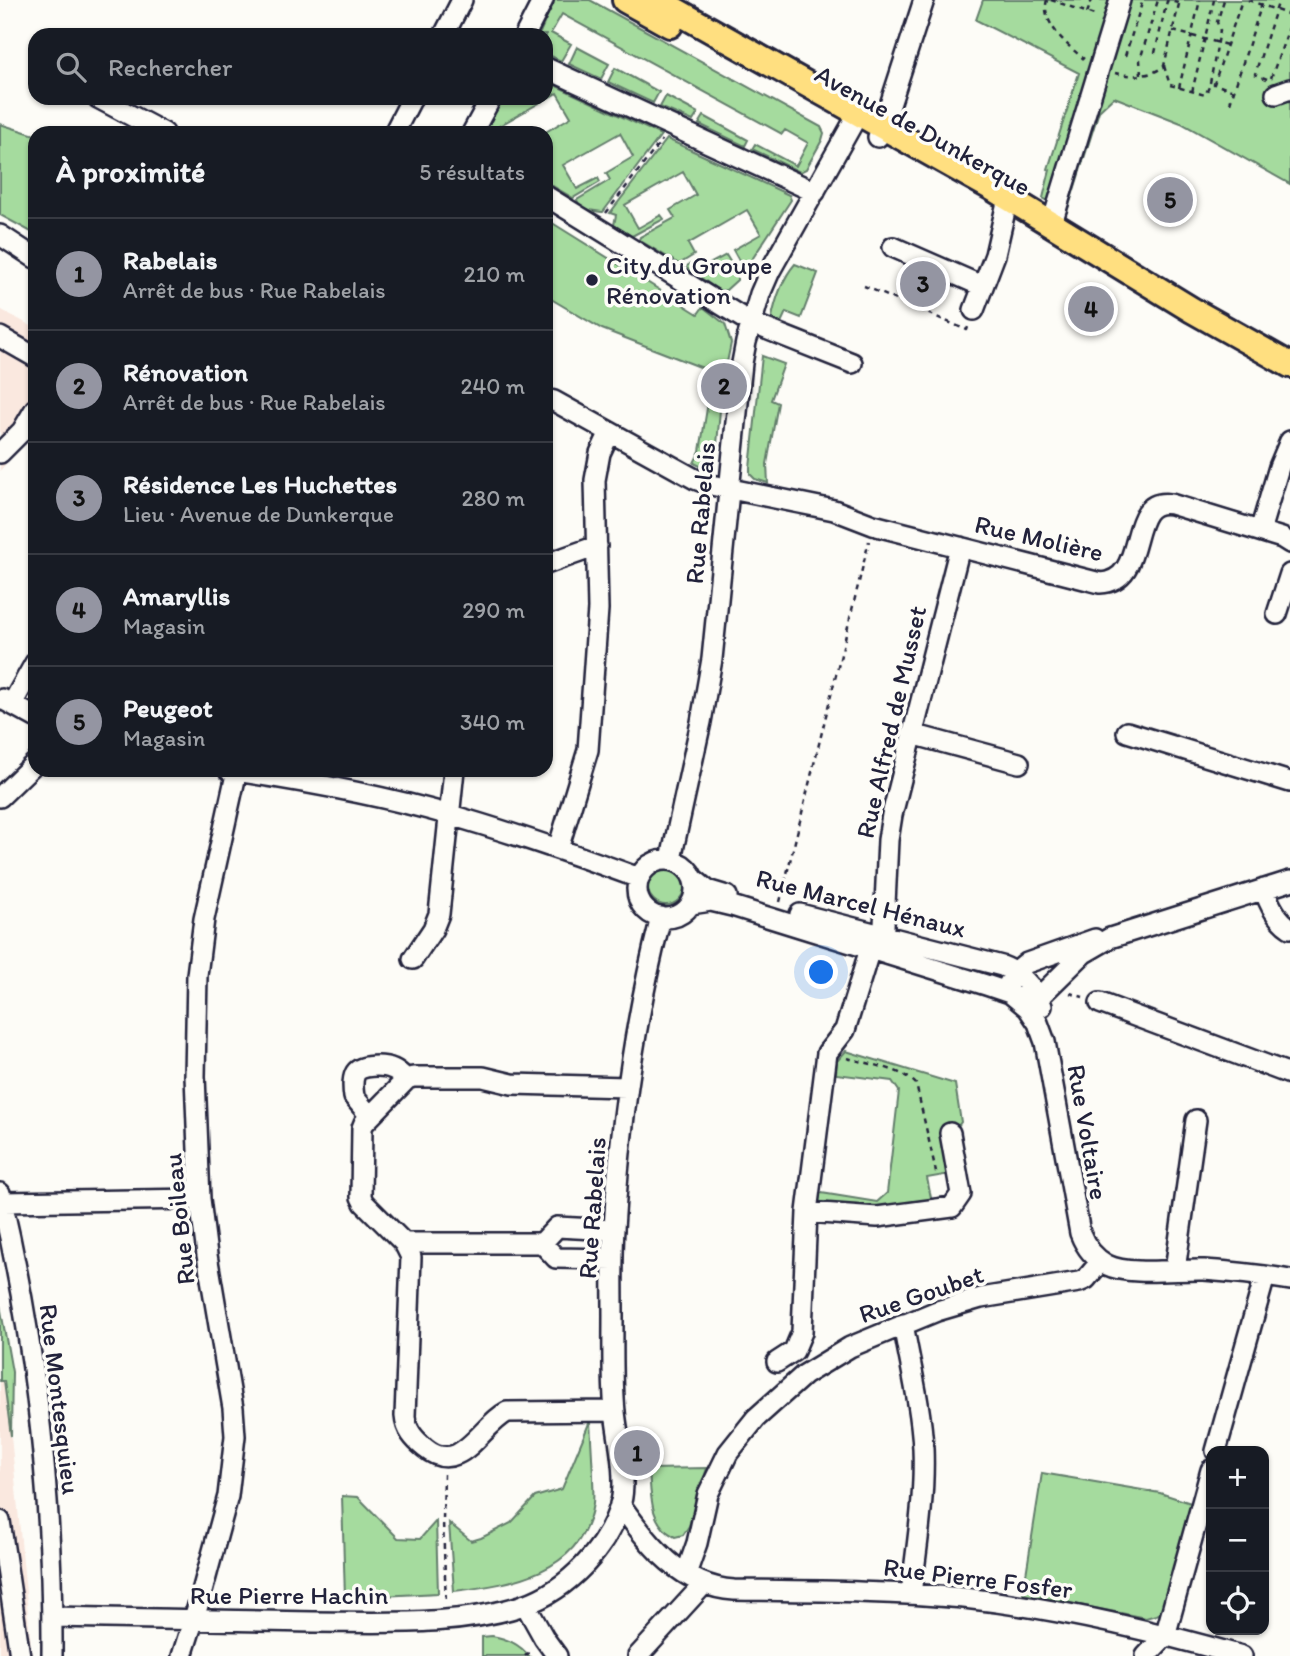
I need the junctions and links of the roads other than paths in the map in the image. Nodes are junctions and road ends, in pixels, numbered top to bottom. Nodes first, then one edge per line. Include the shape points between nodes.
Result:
1 (462, 0) edge
2 (543, 0) edge
3 (625, 0) edge
4 (657, 0) edge
5 (924, 0) edge
6 (1120, 0) edge
7 (448, 28) edge
8 (529, 28) edge
9 (553, 71) edge
10 (111, 105) edge
11 (408, 105) edge
12 (487, 105) edge
13 (856, 118) junction
14 (151, 126) edge
15 (398, 126) edge
16 (476, 126) edge
17 (880, 131) junction
18 (815, 192) junction
19 (553, 200) edge
20 (1006, 204) junction
21 (1052, 223) junction
22 (0, 235) edge
23 (892, 247) dead end
24 (28, 253) edge
25 (982, 286) junction
26 (974, 310) road end
27 (1192, 310) junction
28 (751, 323) junction
29 (0, 337) edge
30 (28, 353) edge
31 (852, 363) dead end
32 (1290, 365) edge
33 (553, 401) edge
34 (28, 421) edge
35 (610, 432) junction
36 (1290, 441) edge
37 (0, 453) edge
38 (729, 489) junction
39 (1260, 531) junction
40 (1290, 543) edge
41 (597, 546) junction
42 (960, 547) junction
43 (553, 562) edge
44 (1290, 573) edge
45 (1277, 614) dead end
46 (28, 672) edge
47 (6, 701) edge
48 (28, 713) edge
49 (1127, 732) dead end
50 (912, 734) junction
51 (1019, 763) dead end
52 (28, 769) edge
53 (233, 777) edge
54 (276, 777) edge
55 (453, 777) edge
56 (1290, 782) edge
57 (0, 797) edge
58 (449, 814) junction
59 (558, 849) junction
60 (671, 859) junction
61 (639, 878) junction
62 (695, 880) junction
63 (1290, 881) edge
64 (1264, 888) junction
65 (691, 904) junction
66 (661, 917) junction
67 (1290, 928) edge
68 (1110, 938) junction
69 (878, 946) junction
70 (412, 960) dead end
71 (1016, 972) junction
72 (1005, 992) junction
73 (1039, 997) junction
74 (1100, 1003) road end
75 (1045, 1042) joint
76 (1290, 1074) edge
77 (407, 1079) junction
78 (627, 1087) junction
79 (370, 1116) junction
80 (1196, 1120) dead end
81 (950, 1133) dead end
82 (1, 1198) edge
83 (200, 1199) junction
84 (807, 1212) junction
85 (614, 1230) junction
86 (404, 1243) junction
87 (542, 1243) junction
88 (613, 1259) junction
89 (1101, 1261) junction
90 (1175, 1270) junction
91 (1265, 1276) junction
92 (1290, 1280) edge
93 (903, 1324) junction
94 (777, 1362) dead end
95 (615, 1411) junction
96 (1217, 1446) edge
97 (1206, 1488) edge
98 (620, 1504) junction
99 (0, 1521) edge
100 (687, 1574) junction
101 (705, 1584) junction
102 (911, 1594) junction
103 (525, 1604) junction
104 (52, 1617) junction
105 (193, 1621) junction
106 (1165, 1636) junction
107 (20, 1656) edge
108 (52, 1656) edge
109 (182, 1656) edge
110 (557, 1656) edge
111 (638, 1656) edge
112 (1146, 1656) edge
113 (1242, 1656) edge

1 - 7 street
2 - 8 street
3 - 13 main road, Avenue de Dunkerque
4 - 13 main road, Avenue de Dunkerque
5 - 17 street
6 - 21 street
9 - 18 street
10 - 14 street
11 - 15 street
12 - 16 street
13 - 17 main road, Avenue de Dunkerque
13 - 18 street, Rue Rabelais
17 - 20 main road, Avenue de Dunkerque
18 - 28 street, Rue Rabelais via 770,271
19 - 28 street
20 - 21 main road, Avenue de Dunkerque
20 - 25 street via 995,255
20 - 27 main road, Avenue de Dunkerque via 1100,265
21 - 27 main road, Avenue de Dunkerque
22 - 24 street
23 - 25 street
25 - 26 street
27 - 32 main road, Avenue de Dunkerque
28 - 31 street
28 - 38 street, Rue Rabelais via 738,388
29 - 30 street
33 - 35 street, Rue Molière
34 - 37 street
35 - 38 street, Rue Molière via 695,479
35 - 41 street via 595,480
36 - 39 street
38 - 42 street, Rue Molière via 834,510
38 - 60 street, Rue Rabelais via 709,678
39 - 40 street, Rue Molière
39 - 42 street, Rue Molière via 1171,504 1157,504 1142,520 1125,571 1106,583
41 - 43 street
41 - 59 street via 598,610 588,750
42 - 50 street, Rue Alfred de Musset
44 - 45 street
46 - 47 street
47 - 48 street
49 - 56 street
50 - 51 street
50 - 69 street, Rue Alfred de Musset via 894,800
52 - 57 street
53 - 83 street, Rue Boileau via 197,975 195,1096
54 - 58 street
55 - 58 street
58 - 59 street
58 - 70 street via 439,914
59 - 61 street
60 - 61 street via 652,863
60 - 62 street via 688,869
61 - 66 street via 640,903
62 - 65 street
62 - 69 street, Rue Marcel Hénaux via 713,892 778,908
63 - 64 street
64 - 67 street via 1280,920
64 - 68 street
65 - 66 street via 678,916
65 - 69 street, Rue Marcel Hénaux via 716,901
66 - 78 street, Rue Rabelais
68 - 71 street via 1033,960
68 - 73 street via 1084,953
69 - 71 street, Rue Marcel Hénaux via 1002,965
69 - 72 street, Rue Marcel Hénaux
69 - 84 street, Rue Alfred de Musset via 845,1030 827,1053
71 - 72 street
71 - 73 street, Rue Marcel Hénaux
72 - 73 street, Rue Marcel Hénaux via 1016,998
73 - 75 street, Rue Marcel Hénaux via 1044,1008
74 - 76 street
75 - 89 street, Rue Voltaire via 1080,1233
77 - 78 street via 483,1077 512,1084
77 - 79 street
77 - 79 street via 387,1067 364,1066 356,1071 354,1097
78 - 85 street, Rue Rabelais
79 - 86 street via 362,1128 361,1197
80 - 90 street
81 - 84 street via 961,1194 952,1206 877,1217
82 - 83 street
82 - 104 street, Rue Montesquieu via 40,1412
83 - 105 street, Rue Boileau via 235,1436 228,1496
84 - 94 street via 802,1332 794,1351
85 - 87 street via 557,1227
85 - 88 street, Rue Rabelais
86 - 87 street
86 - 95 street via 412,1263 406,1423 427,1450 452,1457 507,1412
87 - 88 street via 556,1258
88 - 95 street, Rue Rabelais
89 - 90 street via 1126,1270
89 - 93 street, Rue Goubet via 1079,1282 981,1298
90 - 91 street
91 - 92 street
91 - 96 street
93 - 100 street, Rue Goubet via 819,1365 747,1428 713,1481
93 - 102 street via 923,1458
95 - 98 street, Rue Rabelais
97 - 106 street
98 - 100 street via 656,1550
98 - 103 street, Rue Pierre Hachin via 602,1541 581,1569 561,1587
99 - 107 street
100 - 101 street
101 - 102 street, Rue Pierre Fosfer via 722,1589
101 - 111 street
102 - 106 street, Rue Pierre Fosfer via 1037,1608
103 - 105 street, Rue Pierre Hachin via 447,1619
103 - 110 street
104 - 105 street, Rue Pierre Hachin
104 - 108 street, Rue Montesquieu
105 - 109 street, Rue Boileau
106 - 112 street
106 - 113 street, Rue Pierre Fosfer

